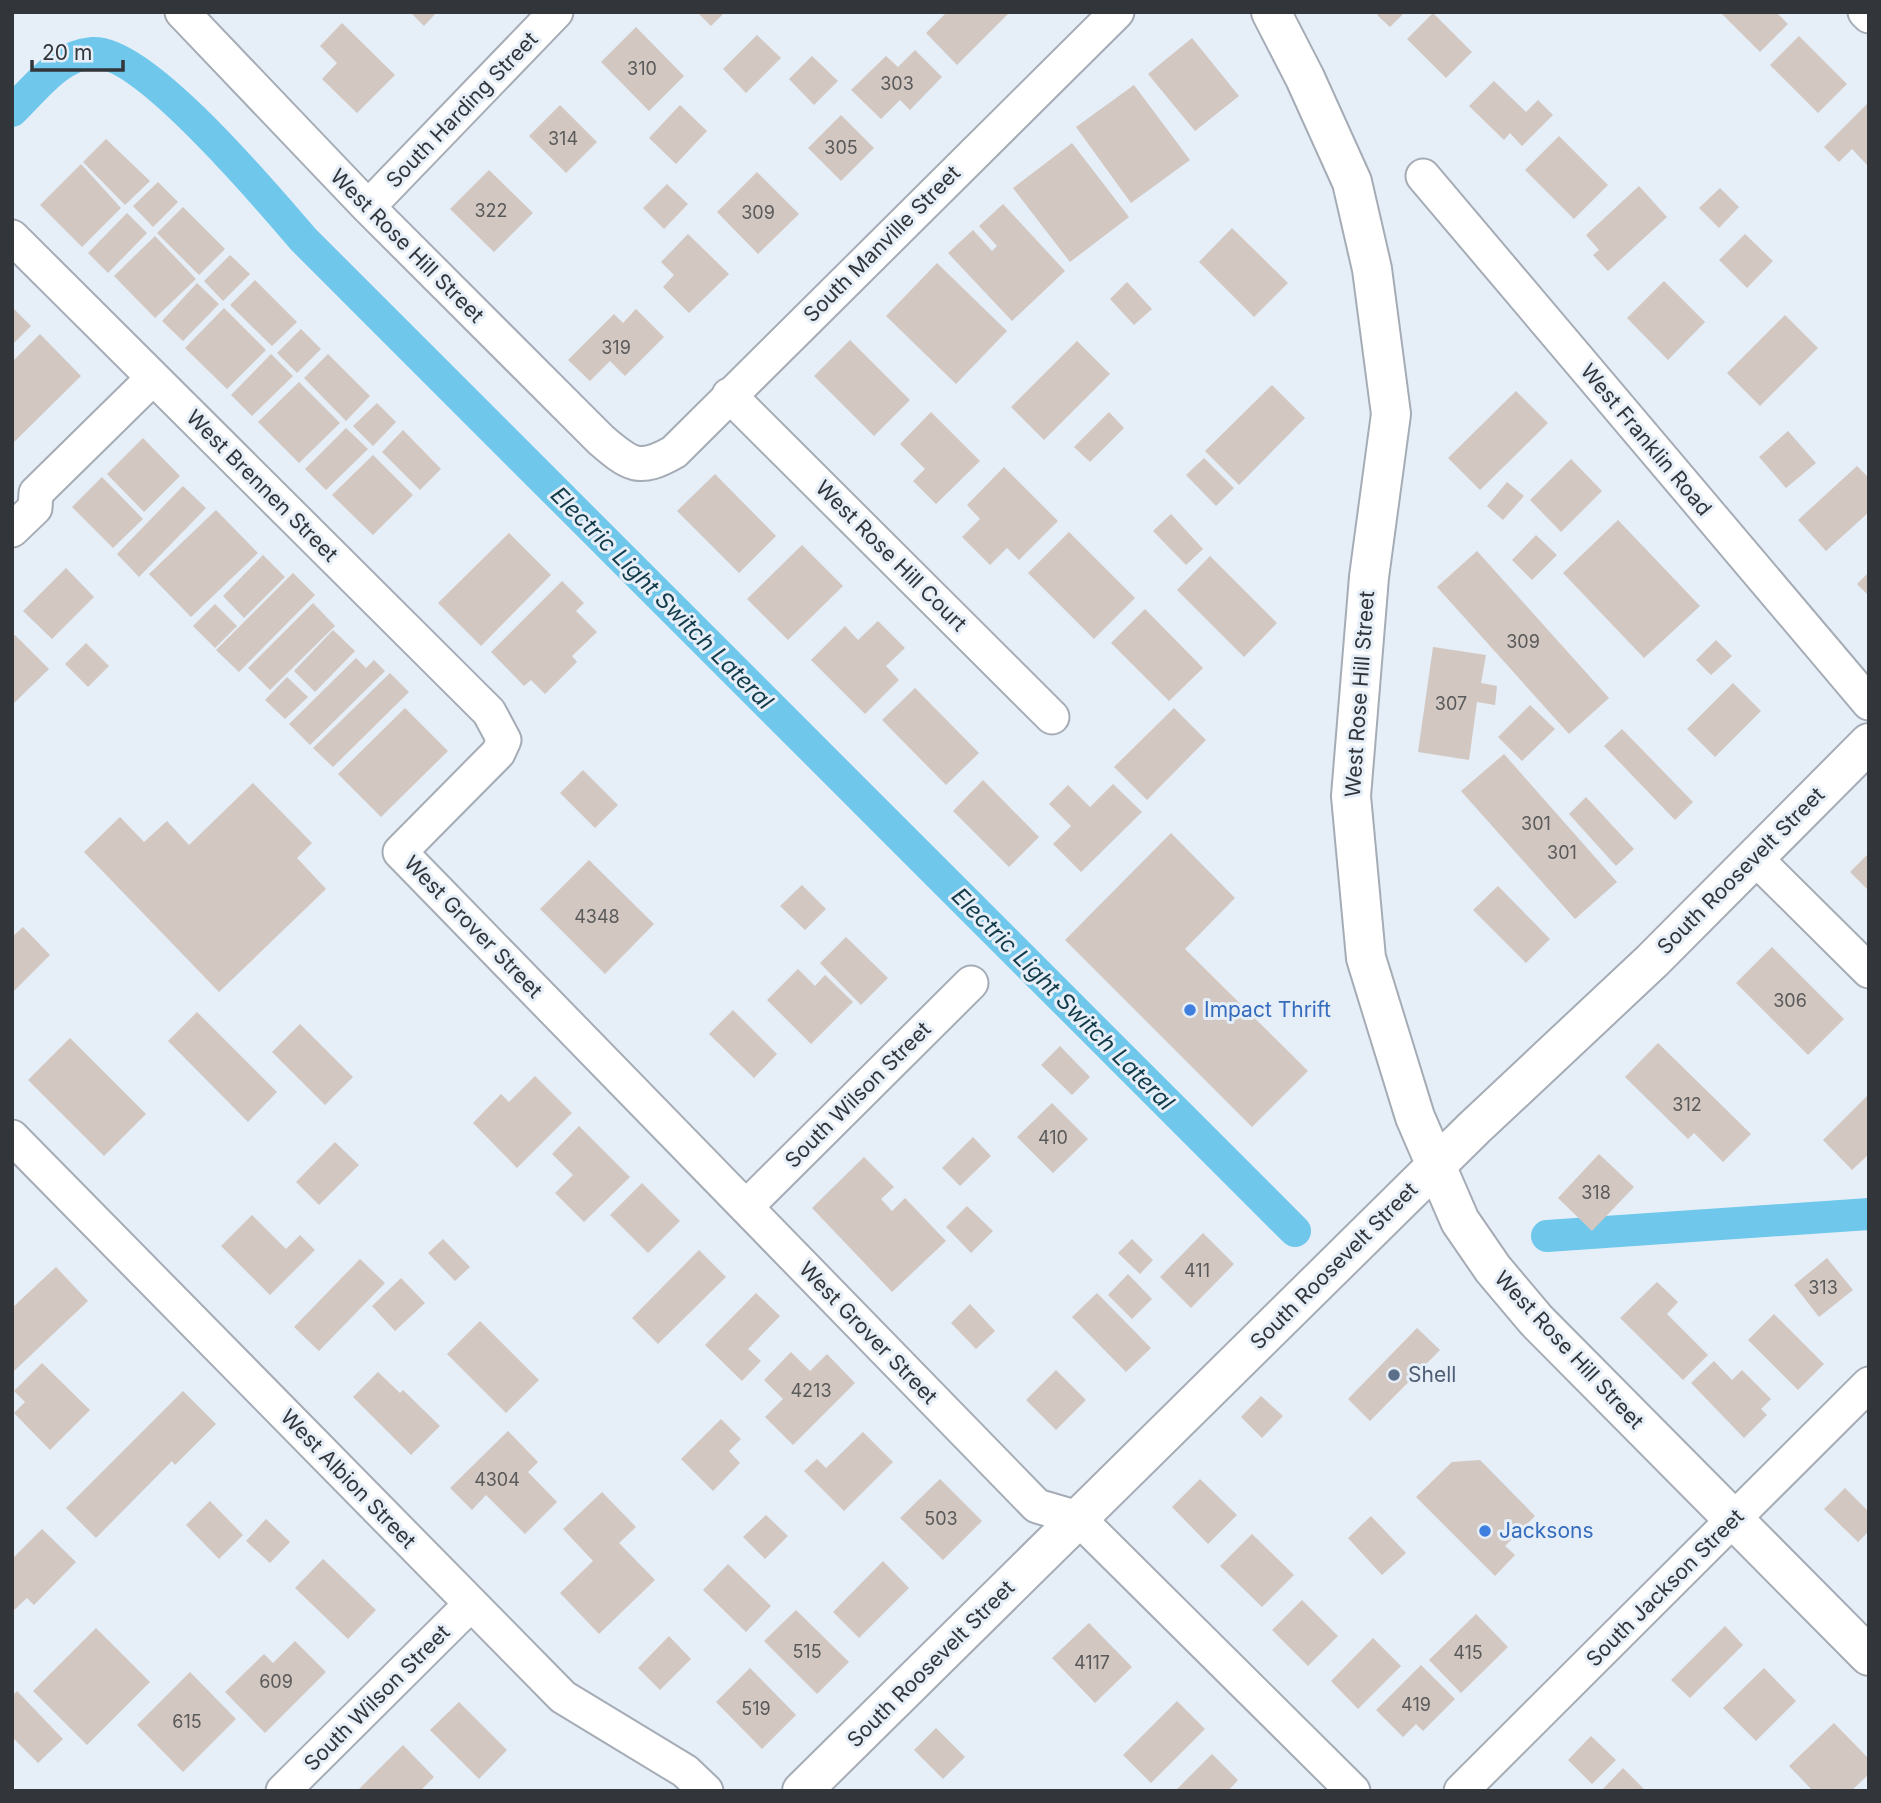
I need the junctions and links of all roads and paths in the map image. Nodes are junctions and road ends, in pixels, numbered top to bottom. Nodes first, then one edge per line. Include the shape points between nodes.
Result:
1 (182, 12) edge
2 (556, 12) edge
3 (1117, 12) edge
4 (1270, 12) edge
5 (1865, 12) edge
6 (1869, 16) edge
7 (1423, 176) dead end
8 (368, 207) junction
9 (12, 237) edge
10 (153, 377) junction
11 (729, 395) junction
12 (642, 466) joint
13 (12, 530) edge
14 (1869, 704) edge
15 (1052, 718) dead end
16 (1869, 743) edge
17 (400, 852) joint
18 (1755, 858) junction
19 (1869, 971) edge
20 (971, 983) dead end
21 (12, 1137) edge
22 (1437, 1165) junction
23 (746, 1207) junction
24 (1869, 1384) edge
25 (1078, 1518) junction
26 (1733, 1521) junction
27 (471, 1604) junction
28 (1869, 1656) edge
29 (283, 1791) edge
30 (706, 1791) edge
31 (802, 1791) edge
32 (1353, 1791) edge
33 (1461, 1791) edge

1 - 8 street, West Rose Hill Street
2 - 8 street, South Harding Street
3 - 11 street, South Manville Street
4 - 22 street, West Rose Hill Street via 1353,182 1372,269 1391,414 1369,577 1350,796 1366,958 1415,1116
5 - 6 street
7 - 14 street, West Franklin Road
8 - 12 street, West Rose Hill Street via 601,440 625,460
9 - 10 street, West Brennen Street
10 - 13 street via 37,493 35,508
10 - 17 street, West Brennen Street via 489,712 504,740 490,764
11 - 12 street, South Manville Street via 674,452
11 - 15 street, West Rose Hill Court
16 - 18 street, South Roosevelt Street
17 - 23 street, West Grover Street
18 - 19 street
18 - 22 street, South Roosevelt Street
20 - 23 street, South Wilson Street
21 - 27 street, West Albion Street
22 - 25 street, South Roosevelt Street
22 - 26 street, West Rose Hill Street via 1460,1220 1493,1269 1536,1320
23 - 25 street, West Grover Street via 1037,1507
24 - 26 street, South Jackson Street
25 - 31 street, South Roosevelt Street
25 - 32 street, West Grover Street
26 - 28 street, West Rose Hill Street
26 - 33 street, South Jackson Street
27 - 29 street, South Wilson Street
27 - 30 street, West Albion Street via 562,1698 685,1771

